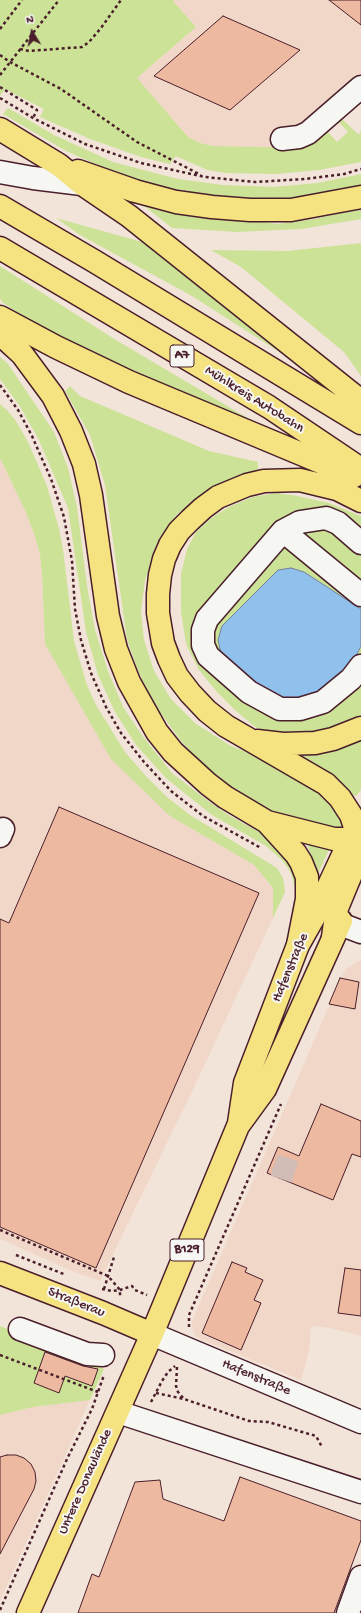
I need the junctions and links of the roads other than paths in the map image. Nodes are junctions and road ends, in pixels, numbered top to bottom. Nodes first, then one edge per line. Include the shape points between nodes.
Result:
1 (361, 87) edge
2 (0, 129) edge
3 (282, 139) dead end
4 (60, 165) junction
5 (0, 172) edge
6 (82, 184) junction
7 (135, 191) junction
8 (361, 197) edge
9 (0, 206) edge
10 (0, 248) edge
11 (0, 317) edge
12 (0, 334) edge
13 (22, 354) junction
14 (361, 401) edge
15 (361, 423) edge
16 (361, 469) edge
17 (361, 479) edge
18 (361, 501) edge
19 (283, 531) junction
20 (361, 543) edge
21 (361, 596) edge
22 (361, 666) edge
23 (361, 728) edge
24 (252, 740) junction
25 (267, 822) junction
26 (357, 831) edge
27 (361, 878) edge
28 (337, 931) junction
29 (361, 932) edge
30 (298, 945) junction
31 (238, 1126) junction
32 (0, 1273) edge
33 (20, 1329) dead end
34 (148, 1343) junction
35 (103, 1355) road end
36 (118, 1412) junction
37 (361, 1422) edge
38 (361, 1492) edge
39 (361, 1577) edge
40 (28, 1613) edge
41 (348, 1613) edge

1 - 3 street via 304,136
2 - 4 main road
4 - 6 main road
4 - 7 main road
5 - 6 street
6 - 7 street
6 - 14 main road via 129,216
7 - 8 main road via 176,202 250,210 291,210
9 - 15 main road, A7
10 - 16 main road, Mühlkreis Autobahn / A7 via 269,407
11 - 13 street
11 - 17 main road via 129,382
12 - 13 main road
13 - 25 main road via 53,396 84,464 96,525 108,616 128,682 157,732 191,770 225,797
18 - 24 main road via 337,489 317,483 300,480 264,481 232,491 213,501 179,531 170,545 160,575 158,594 160,628 169,659 177,676 207,711 226,726
19 - 20 street via 300,522 326,518 338,523
19 - 21 street
19 - 22 street via 207,619 203,630 203,645 208,656 249,692 280,709 300,709 323,702 351,679
23 - 24 main road via 315,743 284,744
24 - 26 main road via 326,784 347,808
25 - 26 main road via 334,839
25 - 30 main road via 293,850 301,862 306,877 307,899
26 - 28 main road via 359,855 337,908
26 - 30 main road, Hafenstraße
27 - 28 main road, Hafenstraße
28 - 29 street
28 - 31 main road, Hafenstraße via 265,1089
30 - 31 main road, Hafenstraße via 245,1083
31 - 34 main road, Hafenstraße / B129
32 - 34 main road, Straßerau via 103,1313
33 - 35 street via 87,1354
34 - 36 main road, Untere Donaulände
34 - 37 street, Hafenstraße
36 - 38 street
36 - 40 main road, Untere Donaulände
39 - 41 street

